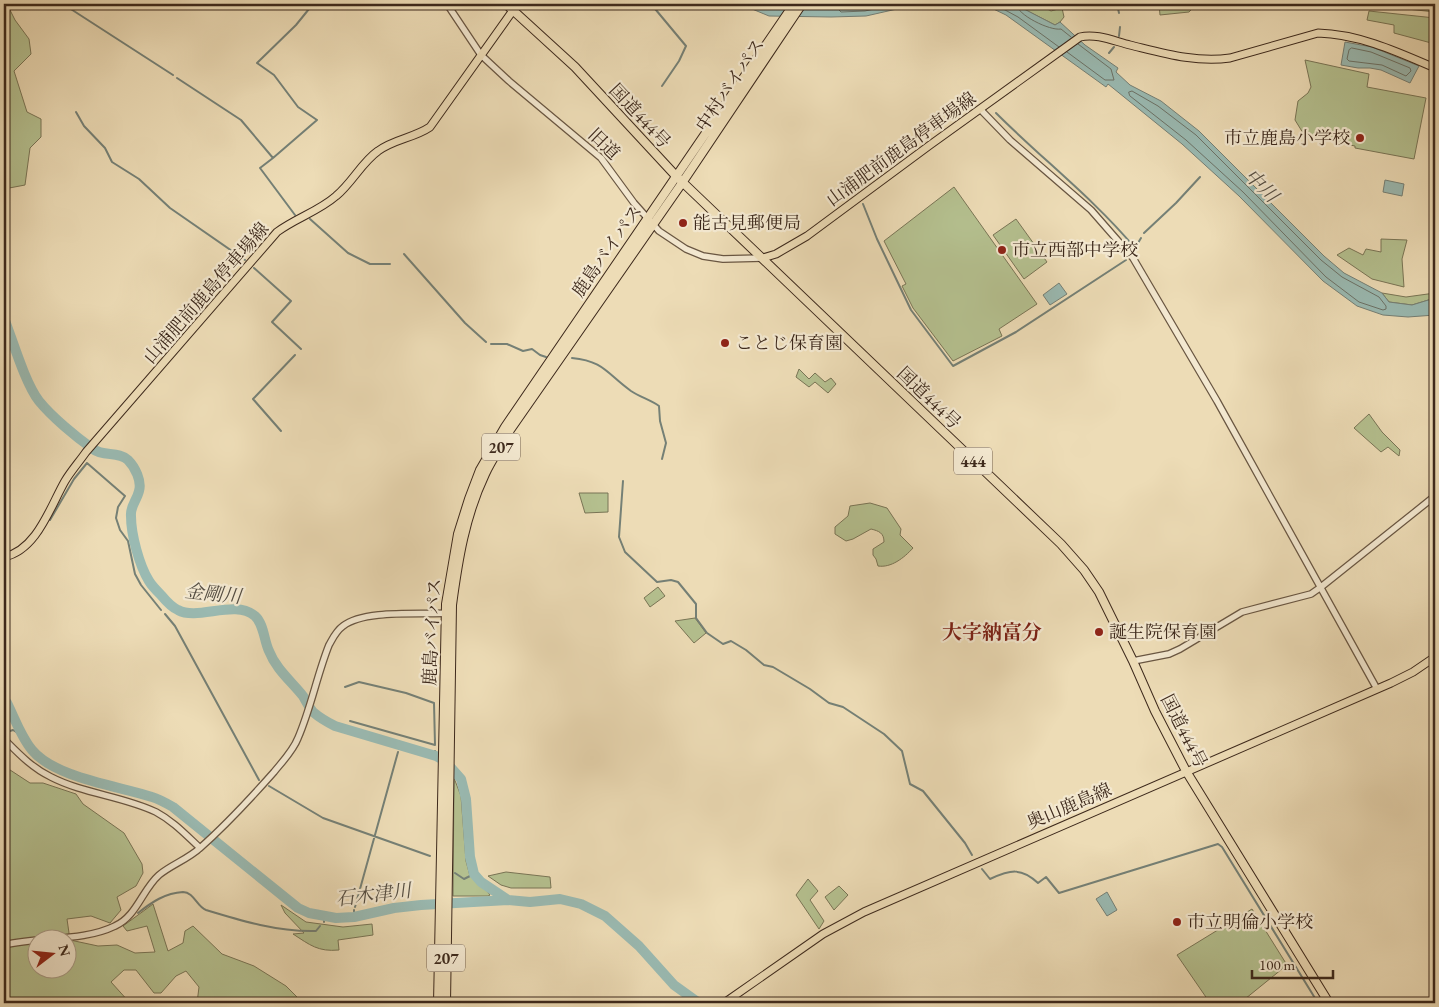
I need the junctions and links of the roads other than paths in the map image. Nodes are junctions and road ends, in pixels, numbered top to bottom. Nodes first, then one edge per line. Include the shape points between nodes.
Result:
1 (447, 4) edge
2 (506, 4) edge
3 (794, 4) edge
4 (802, 4) edge
5 (514, 9) junction
6 (766, 51) junction
7 (481, 55) junction
8 (1435, 68) edge
9 (980, 109) junction
10 (676, 176) junction
11 (682, 183) junction
12 (648, 218) junction
13 (653, 226) junction
14 (762, 258) junction
15 (1435, 496) edge
16 (4, 557) edge
17 (1321, 587) junction
18 (448, 614) junction
19 (1435, 657) edge
20 (1133, 661) junction
21 (1377, 689) junction
22 (4, 738) edge
23 (1186, 771) junction
24 (200, 848) junction
25 (444, 892) junction
26 (443, 912) junction
27 (4, 945) edge
28 (438, 1003) edge
29 (446, 1003) edge
30 (725, 1003) edge
31 (1329, 1003) edge

1 - 7 street, 旧道
2 - 5 highway, 国道444号 / 444
3 - 6 highway, 中村バイパス / 207
4 - 6 highway, 中村バイパス / 207
5 - 7 main road, 山浦肥前鹿島停車場線
5 - 10 highway, 国道444号 / 444 via 575,67
6 - 10 highway, 中村バイパス / 207
6 - 11 highway, 中村バイパス / 207
7 - 12 street, 旧道 via 601,158
7 - 16 main road, 山浦肥前鹿島停車場線 via 430,127 376,152 338,195 278,232 86,452 30,542
8 - 9 main road, 山浦肥前鹿島停車場線 via 1378,44 1331,33 1318,33 1216,60 1185,58 1098,36 1080,37
9 - 14 main road, 山浦肥前鹿島停車場線 via 807,236 776,254
9 - 17 street via 1010,140 1091,210 1133,258
10 - 11 highway, 国道444号 / 444
10 - 12 highway, 鹿島バイパス / 207
11 - 13 highway, 鹿島バイパス / 207
11 - 14 highway, 国道444号 / 444
12 - 13 street, 旧道
12 - 18 highway, 鹿島バイパス / 207 via 505,427 480,470 458,534
13 - 14 street, 旧道 via 686,249 703,256
13 - 18 highway, 鹿島バイパス / 207 via 510,430 486,473 464,533
14 - 20 highway, 国道444号 / 444 via 1061,544 1099,592
15 - 17 street
17 - 20 street via 1311,594 1242,612 1169,654
17 - 21 street
18 - 24 street via 372,616 342,626 329,645 298,739 247,802
18 - 25 highway, 鹿島バイパス / 207 via 449,759
18 - 25 highway, 鹿島バイパス / 207 via 442,753
19 - 21 main road, 奥山鹿島線 via 1413,672
20 - 23 highway, 国道444号 / 444
21 - 23 main road, 奥山鹿島線
22 - 24 street via 50,777 154,812
23 - 30 main road, 奥山鹿島線 via 864,912 823,934
23 - 31 highway, 国道444号 / 444
24 - 27 street via 161,873 137,907 117,926 78,936 22,940
25 - 26 highway, 鹿島バイパス / 207
26 - 28 highway, 鹿島バイパス / 207
26 - 29 highway, 鹿島バイパス / 207

